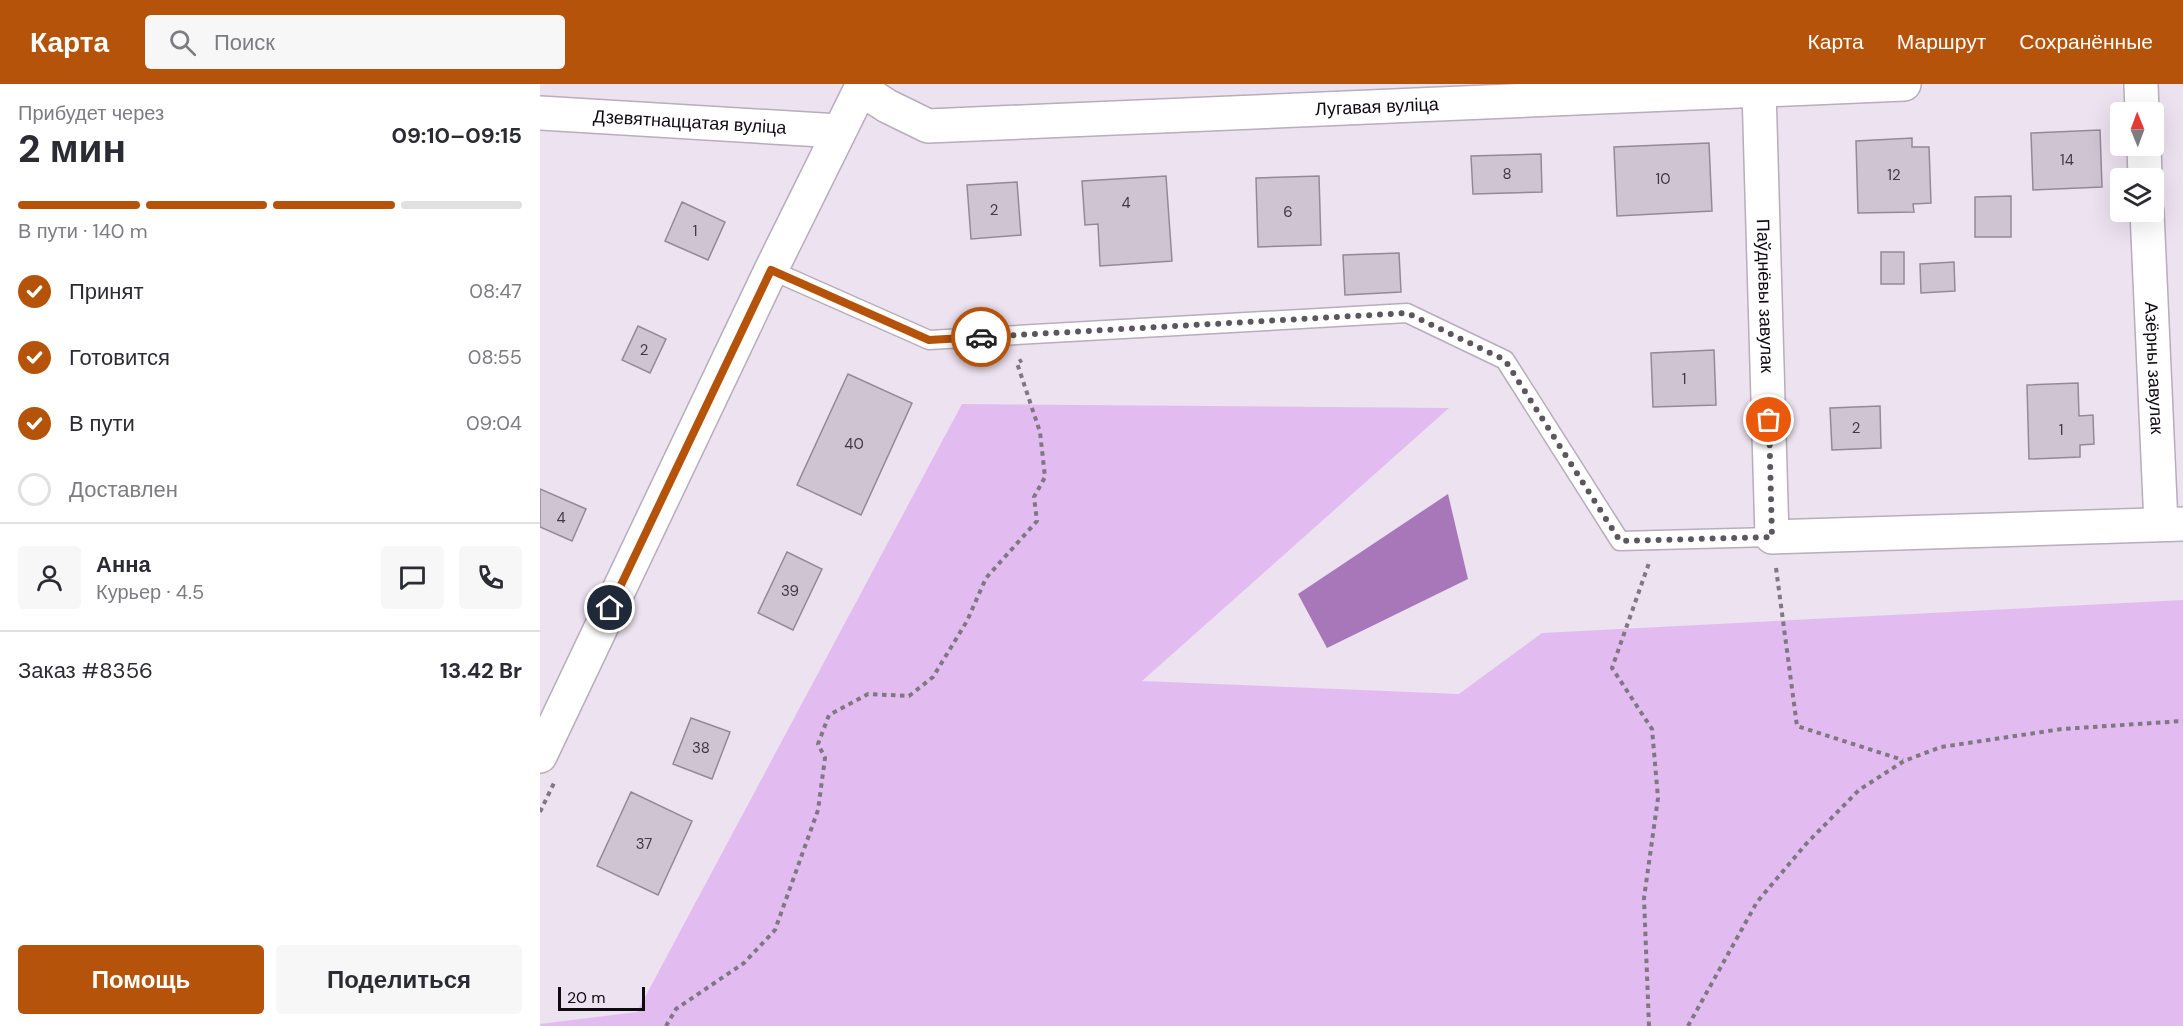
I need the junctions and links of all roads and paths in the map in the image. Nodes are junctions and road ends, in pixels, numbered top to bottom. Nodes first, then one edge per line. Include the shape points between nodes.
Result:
1 (1904, 84) edge
2 (2141, 84) edge
3 (862, 86) edge
4 (1759, 90) junction
5 (2142, 102) edge
6 (540, 113) edge
7 (839, 131) junction
8 (2148, 222) edge
9 (771, 270) junction
10 (1027, 357) dead end
11 (2172, 524) edge
12 (1772, 537) junction
13 (1658, 540) junction
14 (2183, 721) edge
15 (540, 756) edge
16 (1904, 760) junction
17 (666, 1026) edge
18 (1649, 1026) edge
19 (1688, 1026) edge

1 - 4 street, Лугавая вуліца
2 - 5 street
3 - 4 street, Лугавая вуліца via 887,106 928,126
3 - 7 street
4 - 12 street, Паўднёвы завулак
6 - 7 street, Дзевятнаццатая вуліца
7 - 9 street
8 - 11 street, Азёрны завулак
9 - 13 lane via 929,340 1407,313 1505,360 1620,541
9 - 15 street
10 - 17 path via 1017,363 1040,432 1045,477 1034,497 1037,521 986,578 967,621 933,677 909,696 868,694 829,715 818,744 825,758 818,810 775,930 744,963 676,1009
11 - 12 street
12 - 13 lane
12 - 16 path via 1797,726
13 - 18 path via 1612,668 1652,729 1658,798 1644,898
14 - 16 path via 2062,729 1941,747
16 - 19 path via 1859,790 1757,902

